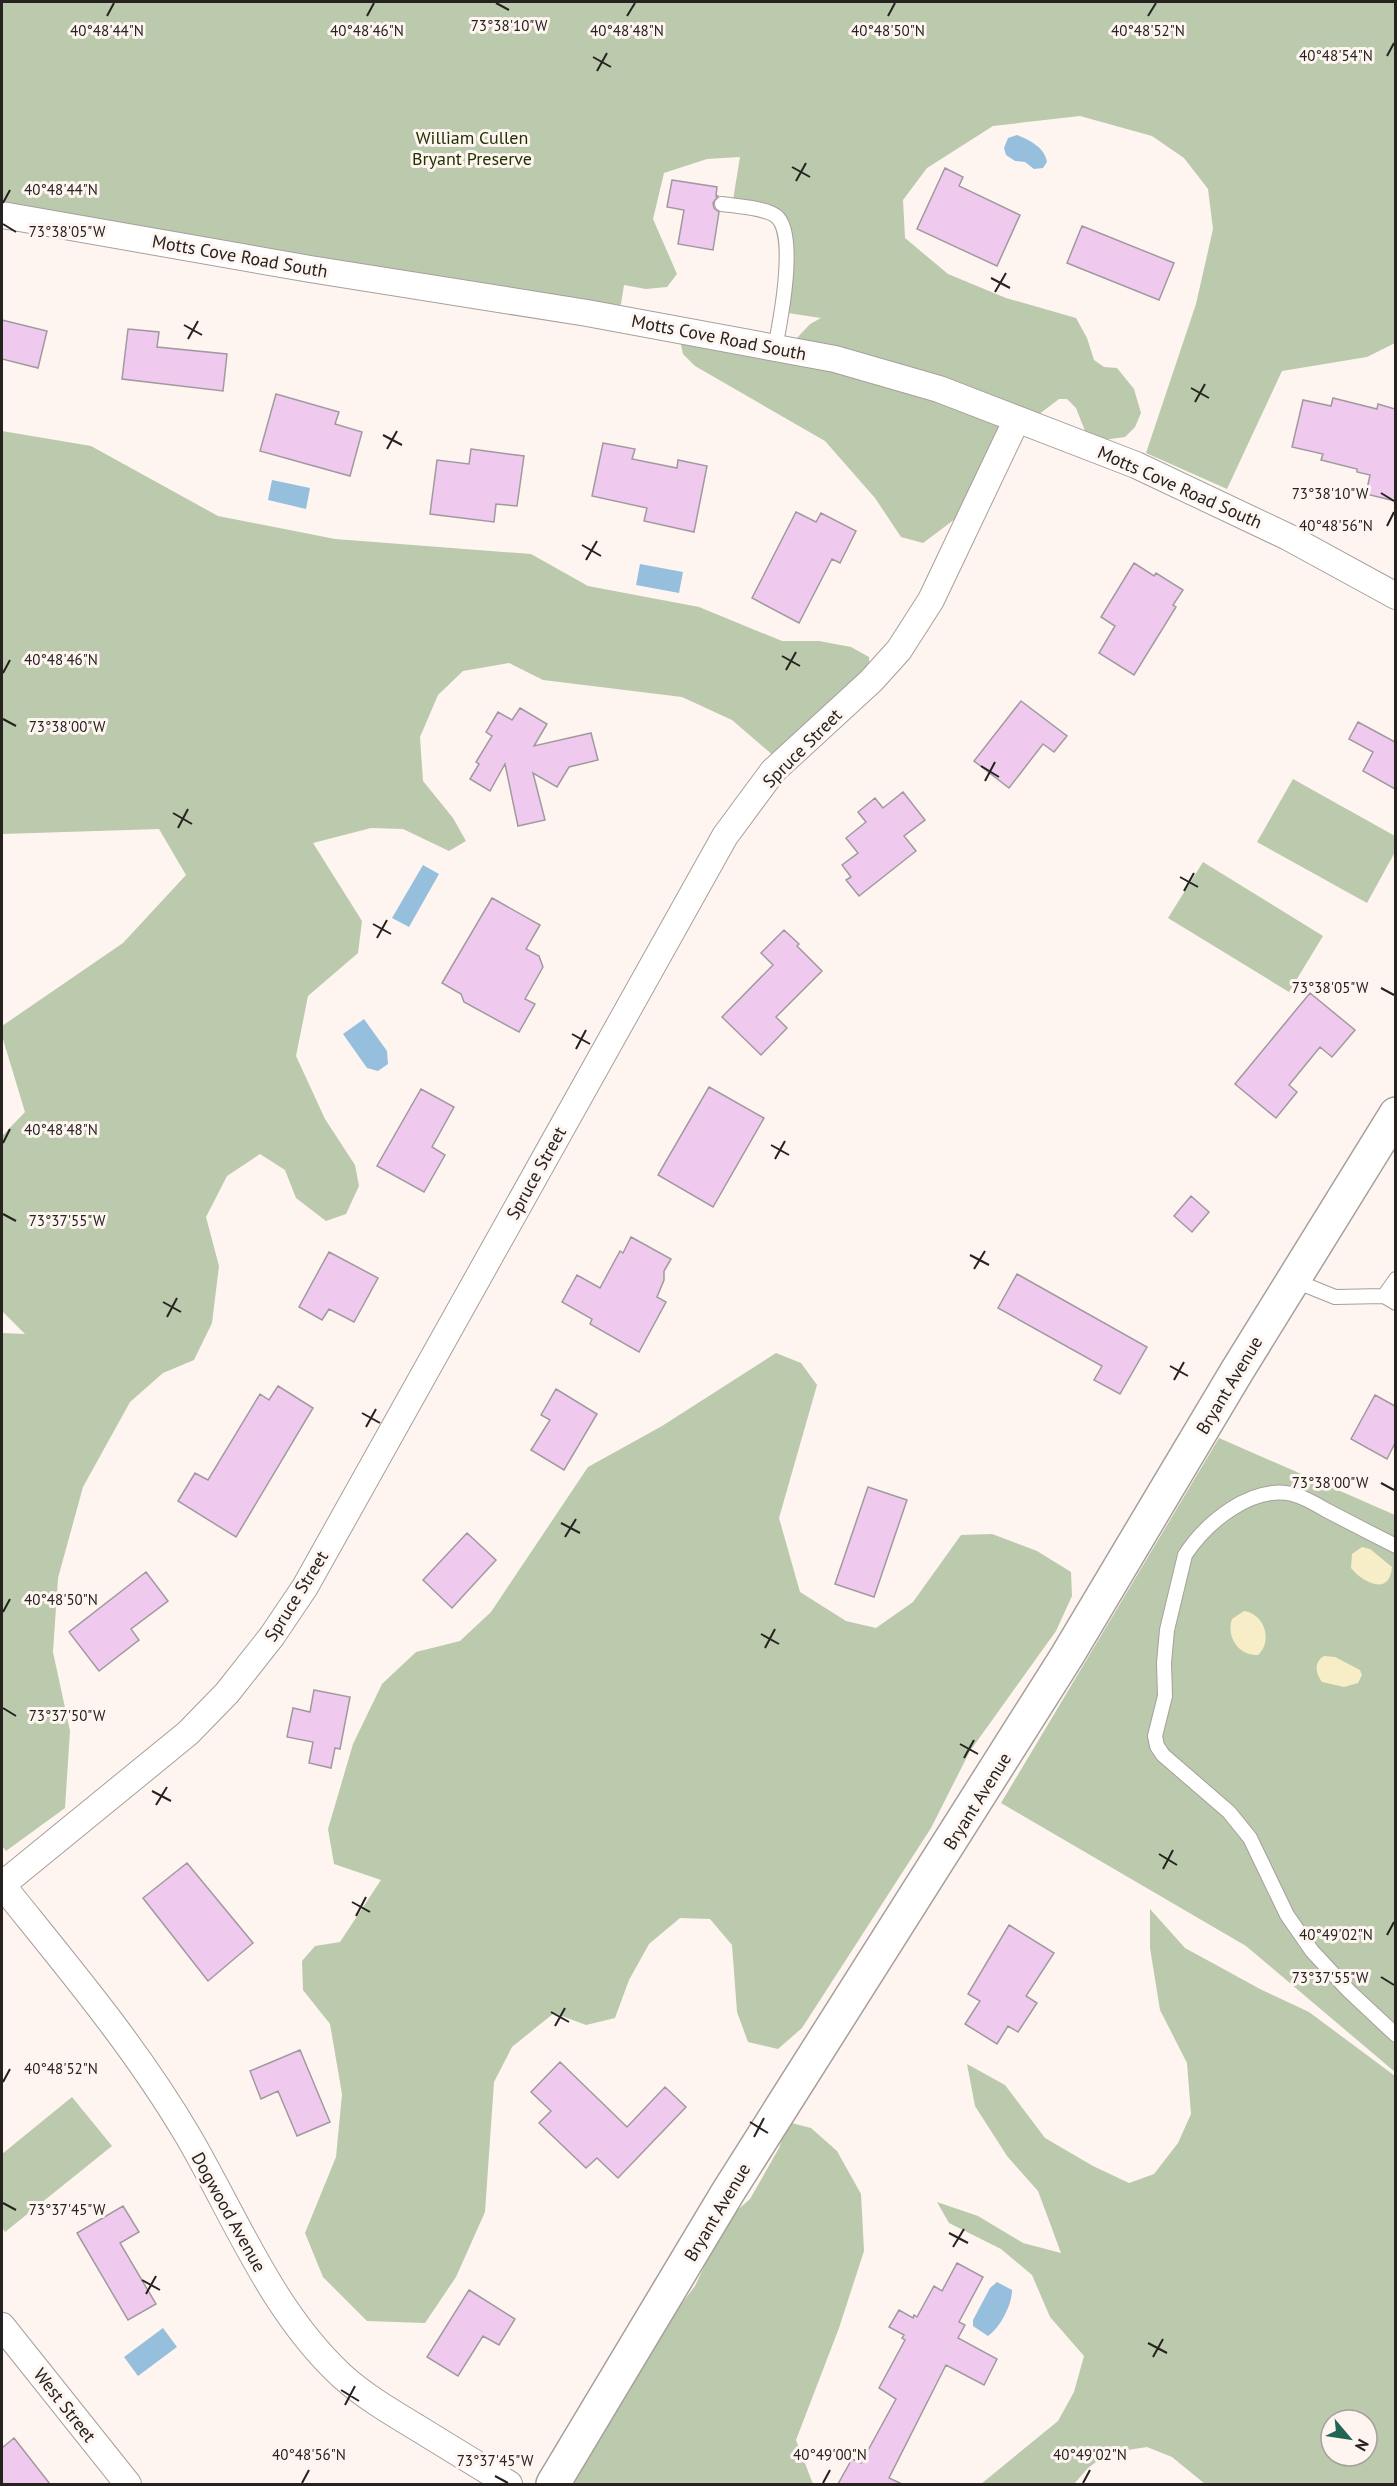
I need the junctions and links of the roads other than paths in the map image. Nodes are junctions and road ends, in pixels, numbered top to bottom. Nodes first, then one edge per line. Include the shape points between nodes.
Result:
1 (722, 204) dead end
2 (2, 215) edge
3 (775, 348) junction
4 (1017, 419) junction
5 (1395, 596) edge
6 (1395, 1114) edge
7 (1395, 1279) edge
8 (1293, 1280) junction
9 (1390, 1299) edge
10 (1395, 1546) edge
11 (2, 1885) edge
12 (1395, 2035) edge
13 (2, 2326) edge
14 (128, 2484) edge
15 (509, 2484) edge
16 (553, 2484) edge

1 - 3 lane via 770,212 782,223 786,267
2 - 3 street, Motts Cove Road South
3 - 4 street, Motts Cove Road South via 835,359 939,389
4 - 5 street, Motts Cove Road South via 1136,465 1227,506
4 - 11 street, Spruce Street via 930,600 899,650 773,771 725,836 305,1587 272,1636 227,1693 188,1733
6 - 8 main road, Bryant Avenue
7 - 9 lane
8 - 9 lane via 1335,1297
8 - 16 main road, Bryant Avenue via 1067,1656 728,2192
10 - 12 lane via 1292,1494 1261,1495 1239,1504 1217,1520 1185,1555 1167,1630 1165,1696 1155,1737 1163,1755 1229,1812 1250,1838 1287,1915 1312,1951
11 - 15 street, Dogwood Avenue via 118,2030 158,2089 270,2285 304,2335 343,2376 378,2404
13 - 14 street, West Street

